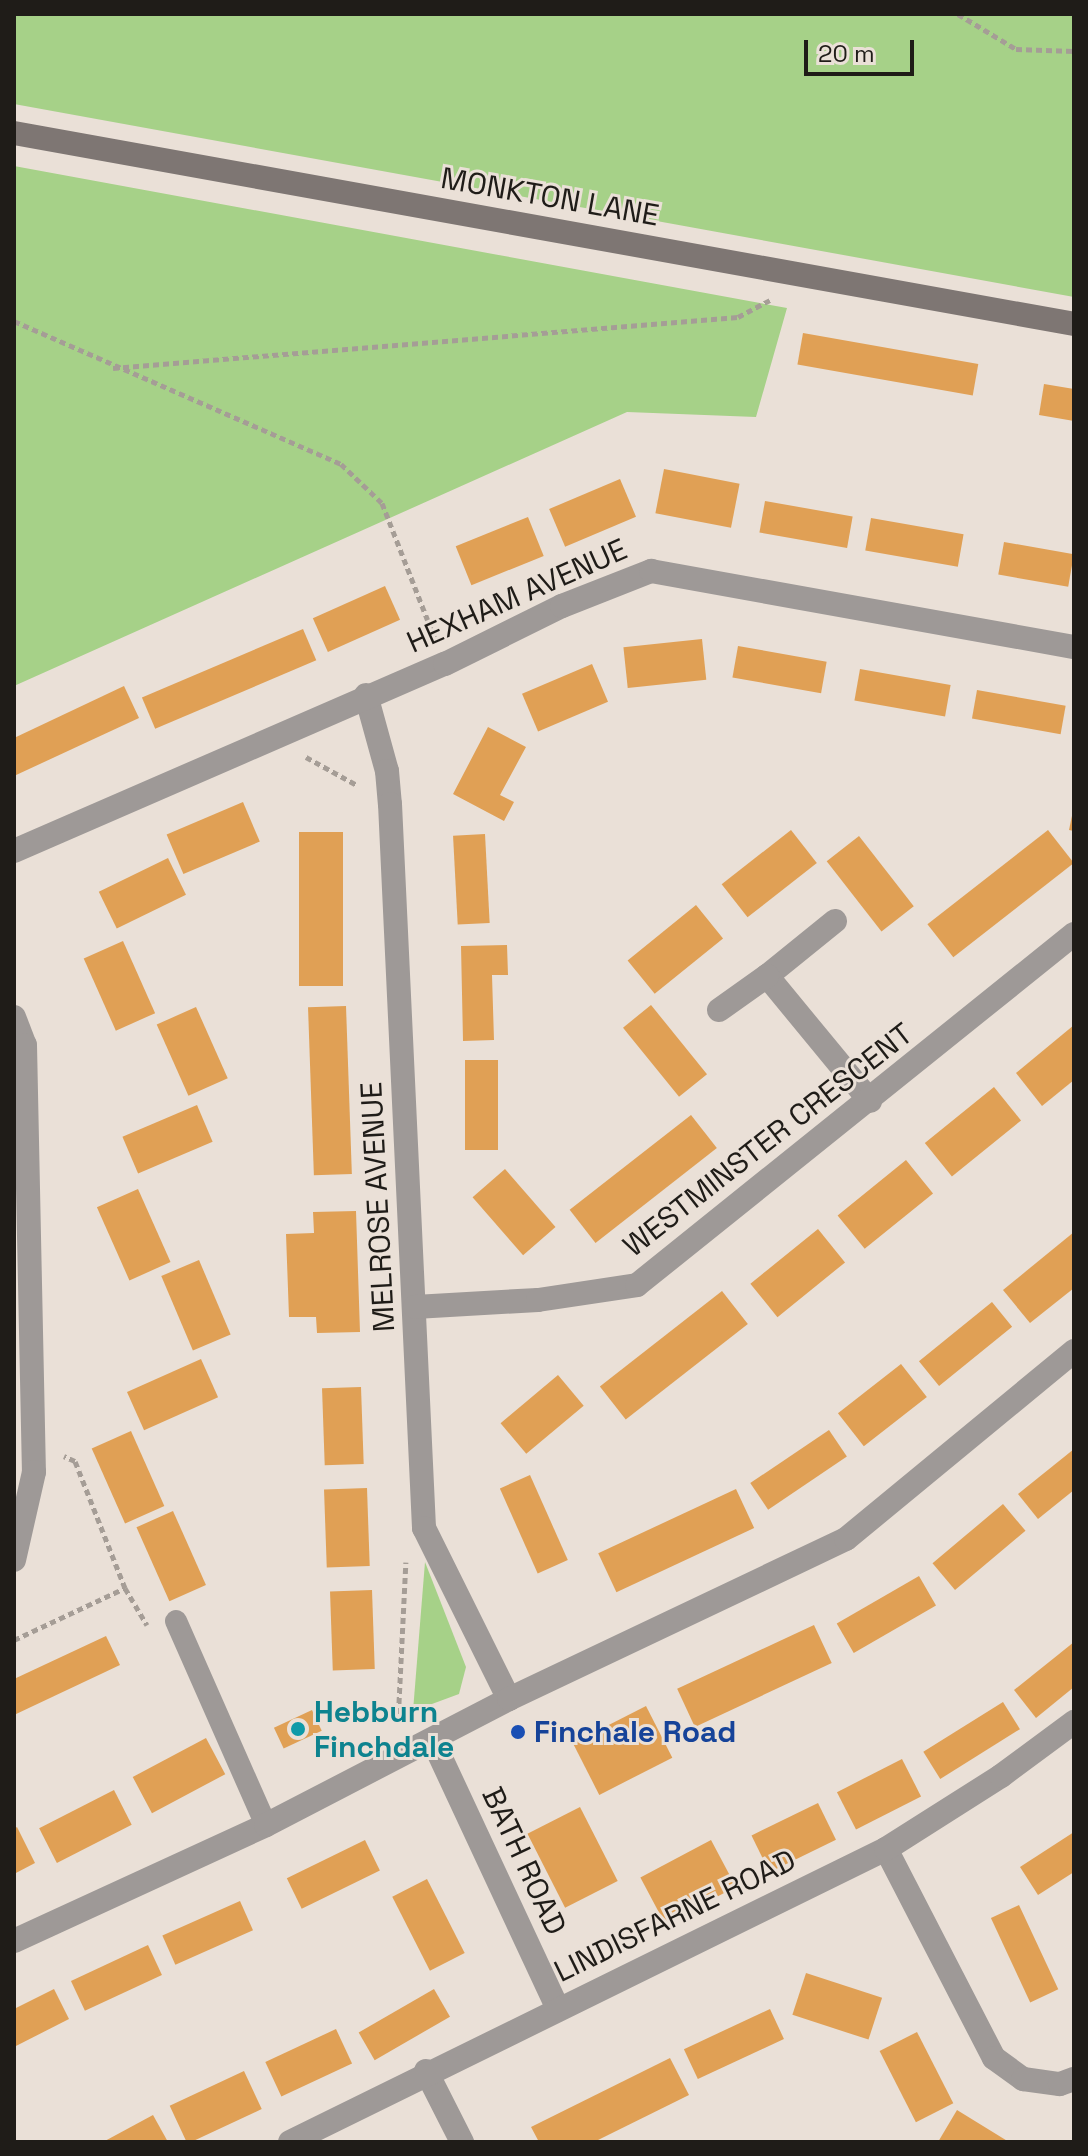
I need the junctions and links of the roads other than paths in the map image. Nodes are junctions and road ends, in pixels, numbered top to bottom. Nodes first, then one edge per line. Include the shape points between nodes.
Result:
1 (14, 133) edge
2 (1074, 324) edge
3 (1074, 647) edge
4 (366, 695) junction
5 (14, 851) edge
6 (835, 921) dead end
7 (1074, 934) edge
8 (767, 976) junction
9 (719, 1010) dead end
10 (14, 1017) edge
11 (870, 1101) junction
12 (23, 1286) edge
13 (415, 1307) junction
14 (1074, 1351) edge
15 (14, 1560) edge
16 (176, 1621) dead end
17 (509, 1699) junction
18 (1074, 1722) edge
19 (433, 1741) junction
20 (266, 1825) junction
21 (886, 1849) junction
22 (14, 1941) edge
23 (558, 2009) junction
24 (426, 2071) junction
25 (1074, 2079) edge
26 (290, 2142) edge
27 (462, 2142) edge

1 - 2 street, MONKTON LANE
3 - 4 street, HEXHAM AVENUE via 651,571
4 - 5 street, HEXHAM AVENUE
4 - 13 street, MELROSE AVENUE via 387,771 390,804
6 - 8 street
7 - 11 street, WESTMINSTER CRESCENT
8 - 9 street
8 - 11 street
10 - 12 street via 25,1045
11 - 13 street, WESTMINSTER CRESCENT via 637,1285 538,1300
12 - 15 street via 34,1472
13 - 17 street, MELROSE AVENUE via 424,1528
14 - 17 street via 846,1539
16 - 20 lane
17 - 19 street
18 - 21 street, LINDISFARNE ROAD
19 - 20 street
19 - 23 street, BATH ROAD
20 - 22 street
21 - 23 street, LINDISFARNE ROAD
21 - 25 street via 994,2058 1023,2079 1060,2084
23 - 24 street, LINDISFARNE ROAD
24 - 26 street, LINDISFARNE ROAD
24 - 27 street

